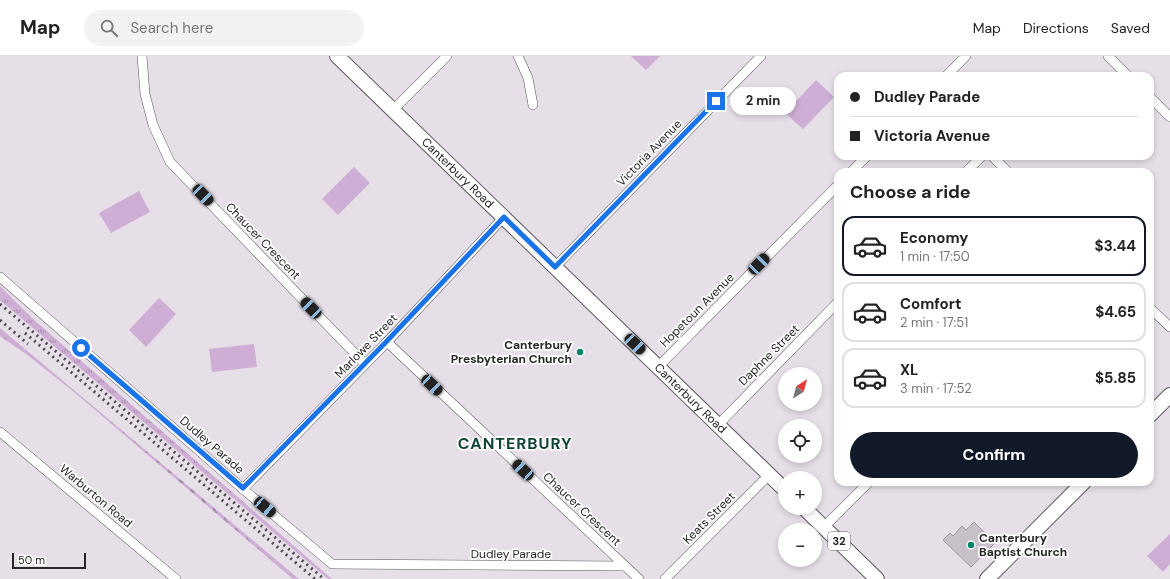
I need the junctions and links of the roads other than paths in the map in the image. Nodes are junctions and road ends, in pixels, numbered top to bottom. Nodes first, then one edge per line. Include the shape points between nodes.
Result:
1 (142, 56) edge
2 (337, 56) edge
3 (447, 56) edge
4 (518, 56) edge
5 (761, 56) edge
6 (966, 56) edge
7 (1108, 56) edge
8 (950, 72) edge
9 (1124, 72) edge
10 (1154, 101) edge
11 (533, 105) dead end
12 (393, 110) junction
13 (1170, 117) edge
14 (862, 160) edge
15 (978, 160) edge
16 (996, 160) edge
17 (855, 168) edge
18 (970, 168) edge
19 (1004, 168) edge
20 (834, 189) edge
21 (504, 217) junction
22 (555, 267) junction
23 (0, 277) edge
24 (834, 306) edge
25 (1154, 312) edge
26 (1170, 327) edge
27 (386, 342) junction
28 (365, 364) junction
29 (658, 367) junction
30 (1170, 395) edge
31 (1154, 411) edge
32 (718, 425) junction
33 (0, 432) edge
34 (770, 475) junction
35 (778, 483) edge
36 (865, 486) edge
37 (1080, 486) edge
38 (243, 488) junction
39 (811, 515) edge
40 (824, 527) junction
41 (625, 566) junction
42 (176, 579) edge
43 (639, 579) edge
44 (665, 579) edge
45 (877, 579) edge
46 (987, 579) edge

1 - 28 street, Chaucer Crescent via 145,94 153,125 170,162
2 - 12 main road, Canterbury Road
3 - 12 street
4 - 11 street via 528,78
5 - 22 street, Victoria Avenue
6 - 8 street
7 - 9 street
10 - 13 street
12 - 21 main road, Canterbury Road
14 - 17 street
15 - 18 street
16 - 19 street
20 - 29 street, Hopetoun Avenue
21 - 22 main road, Canterbury Road
21 - 27 street, Marlowe Street
22 - 29 main road, Canterbury Road
23 - 38 street, Dudley Parade
24 - 32 street, Daphne Street
25 - 26 street
27 - 28 street, Marlowe Street
27 - 41 street, Chaucer Crescent
28 - 38 street, Marlowe Street
29 - 32 main road, Canterbury Road
30 - 31 main road
32 - 34 main road, Canterbury Road
33 - 42 street, Warburton Road
34 - 35 main road, Canterbury Road
34 - 44 street, Keats Street
36 - 40 street
37 - 46 main road
38 - 41 street, Dudley Parade via 332,564
39 - 40 main road, 32
40 - 45 main road, 32
41 - 43 street, Chaucer Crescent

